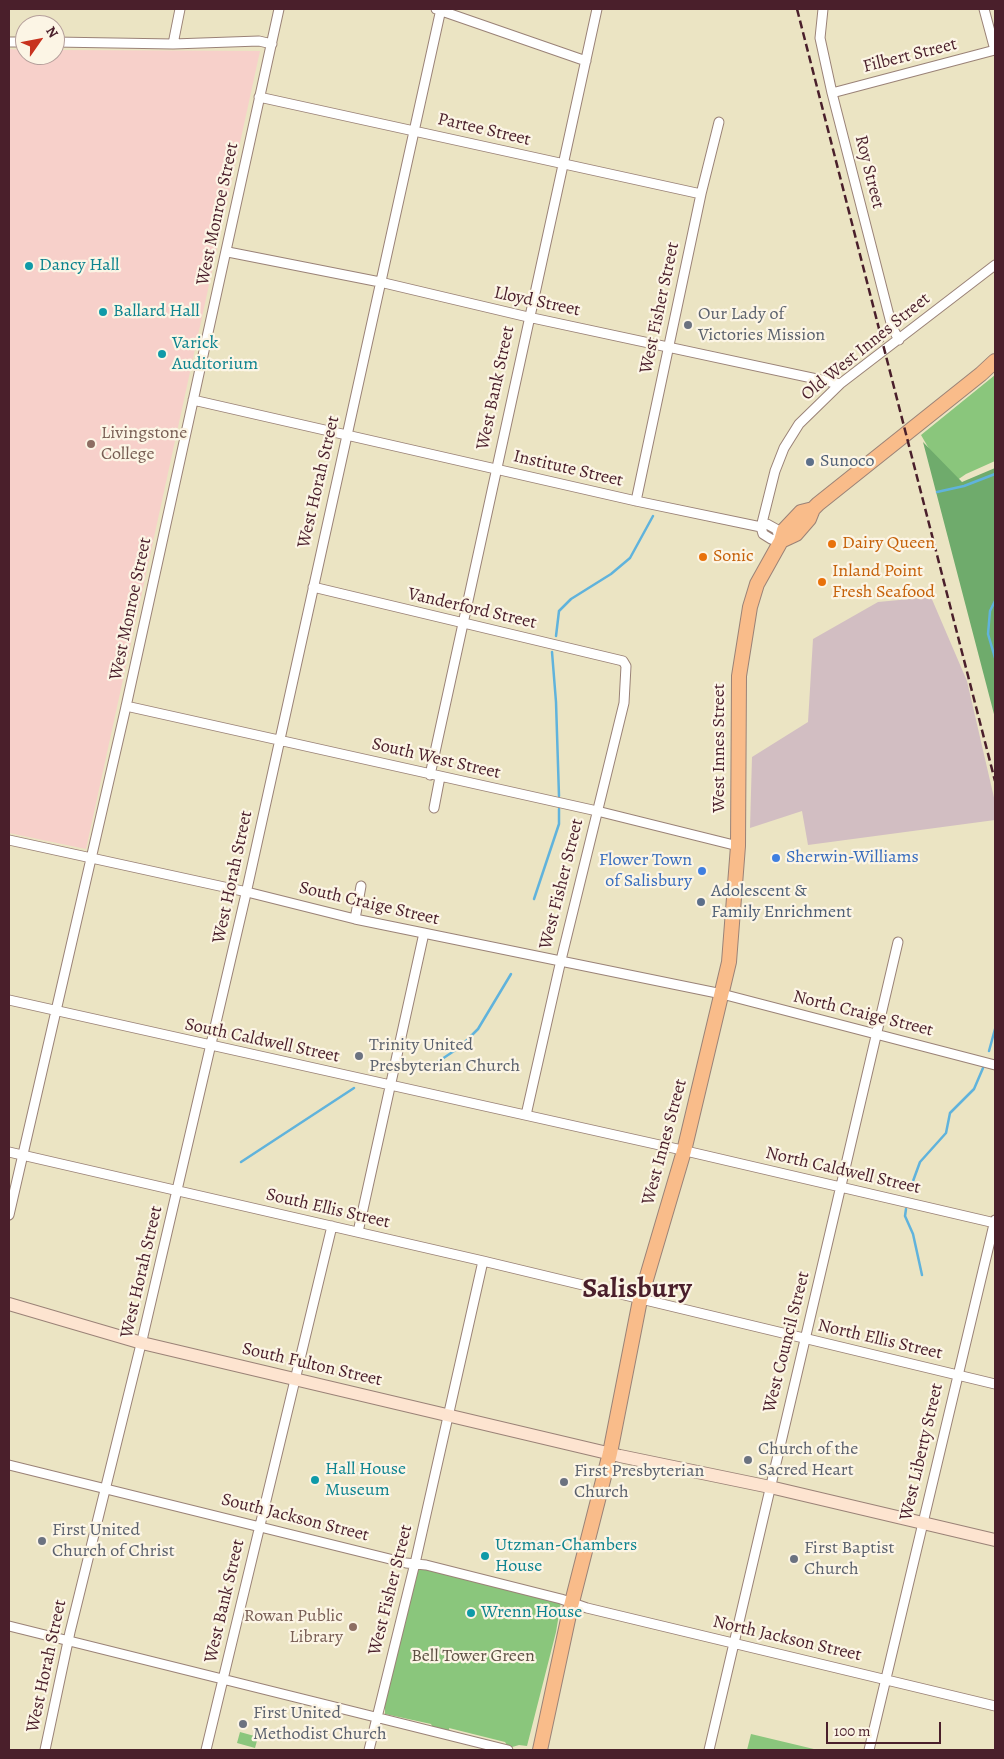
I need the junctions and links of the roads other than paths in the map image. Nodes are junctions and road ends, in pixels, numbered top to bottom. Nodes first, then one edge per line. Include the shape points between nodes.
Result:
1 (180, 9) edge
2 (279, 9) edge
3 (439, 9) edge
4 (597, 9) edge
5 (823, 9) edge
6 (984, 9) edge
7 (65, 42) edge
8 (173, 44) junction
9 (272, 44) junction
10 (995, 50) edge
11 (586, 61) junction
12 (832, 93) junction
13 (259, 96) junction
14 (719, 122) dead end
15 (414, 130) junction
16 (563, 165) junction
17 (701, 194) junction
18 (228, 252) junction
19 (995, 265) edge
20 (380, 282) junction
21 (528, 317) junction
22 (900, 340) junction
23 (669, 346) junction
24 (995, 361) edge
25 (840, 384) junction
26 (193, 400) junction
27 (346, 435) junction
28 (496, 469) junction
29 (636, 501) junction
30 (761, 527) junction
31 (781, 541) junction
32 (313, 587) junction
33 (463, 624) junction
34 (623, 661) joint
35 (126, 706) junction
36 (279, 740) junction
37 (430, 775) junction
38 (440, 777) junction
39 (434, 808) dead end
40 (596, 811) junction
41 (9, 840) edge
42 (738, 846) junction
43 (92, 859) junction
44 (362, 886) dead end
45 (247, 892) junction
46 (356, 919) junction
47 (424, 934) junction
48 (898, 942) dead end
49 (560, 960) junction
50 (722, 994) junction
51 (9, 1000) edge
52 (56, 1011) junction
53 (877, 1036) junction
54 (211, 1047) junction
55 (995, 1064) edge
56 (390, 1086) junction
57 (526, 1115) junction
58 (684, 1151) junction
59 (9, 1152) edge
60 (22, 1155) junction
61 (841, 1188) junction
62 (178, 1190) junction
63 (9, 1215) edge
64 (995, 1222) edge
65 (332, 1226) junction
66 (358, 1232) junction
67 (483, 1261) junction
68 (640, 1300) junction
69 (9, 1304) edge
70 (803, 1339) junction
71 (142, 1343) junction
72 (957, 1375) junction
73 (297, 1379) junction
74 (995, 1384) edge
75 (448, 1414) junction
76 (610, 1453) junction
77 (9, 1465) edge
78 (770, 1487) junction
79 (105, 1488) junction
80 (922, 1522) junction
81 (259, 1525) junction
82 (995, 1540) edge
83 (414, 1564) junction
84 (572, 1602) junction
85 (9, 1626) edge
86 (68, 1641) junction
87 (734, 1643) junction
88 (224, 1679) junction
89 (885, 1679) junction
90 (995, 1706) edge
91 (377, 1717) junction
92 (45, 1750) edge
93 (206, 1750) edge
94 (369, 1750) edge
95 (508, 1750) edge
96 (540, 1750) edge
97 (709, 1750) edge
98 (869, 1750) edge

1 - 8 street
2 - 9 street, West Monroe Street
3 - 11 street
3 - 15 street, West Horah Street
4 - 11 street, West Bank Street
5 - 12 street, Roy Street via 820,38
6 - 10 street
7 - 8 street
8 - 9 street via 259,41
9 - 13 street, West Monroe Street
10 - 12 street, Filbert Street
11 - 16 street, West Bank Street
12 - 22 street, Roy Street via 892,327
13 - 15 street, Partee Street
13 - 18 street, West Monroe Street
14 - 17 street, West Fisher Street
15 - 16 street, Partee Street
15 - 20 street, West Horah Street
16 - 17 street, Partee Street
16 - 21 street, West Bank Street
17 - 23 street, West Fisher Street
18 - 20 street, Lloyd Street
18 - 26 street, West Monroe Street
19 - 22 street, Old West Innes Street
20 - 21 street, Lloyd Street
20 - 27 street, West Horah Street
21 - 23 street, Lloyd Street
21 - 28 street, West Bank Street
22 - 25 street, Old West Innes Street
23 - 25 street, Lloyd Street
23 - 29 street, West Fisher Street
24 - 31 main road, West Innes Street via 813,509 796,534
25 - 30 street, Old West Innes Street via 799,424 784,448
26 - 27 street, Institute Street
26 - 35 street, West Monroe Street
27 - 28 street, Institute Street
27 - 32 street, West Horah Street
28 - 29 street, Institute Street
28 - 33 street, West Bank Street
29 - 30 street, Institute Street
30 - 31 street, Institute Street via 767,524 776,529
31 - 42 main road, West Innes Street via 758,584 745,632 739,676
32 - 33 street, Vanderford Street
32 - 36 street, West Horah Street
33 - 34 street, Vanderford Street
33 - 37 street, West Bank Street
34 - 40 street, West Fisher Street via 626,666 624,703
35 - 36 street, South West Street
35 - 43 street, West Monroe Street
36 - 37 street, South West Street
36 - 45 street, West Horah Street
37 - 38 street, South West Street
38 - 39 street
38 - 40 street, South West Street
40 - 42 street, South West Street
40 - 49 street, West Fisher Street
41 - 43 street, South Craige Street
42 - 50 main road, West Innes Street via 733,929
43 - 45 street, South Craige Street
43 - 52 street, West Monroe Street
44 - 46 street
45 - 46 street, South Craige Street
45 - 54 street, West Horah Street
46 - 47 street, South Craige Street
47 - 49 street, South Craige Street
47 - 56 street
48 - 53 street, West Council Street
49 - 50 street, South Craige Street
49 - 57 street, West Fisher Street
50 - 53 street, North Craige Street
50 - 58 main road, West Innes Street
51 - 52 street, South Caldwell Street
52 - 54 street, South Caldwell Street
52 - 60 street, West Monroe Street
53 - 55 street, North Craige Street
53 - 61 street, West Council Street
54 - 56 street, South Caldwell Street
54 - 62 street, West Horah Street
56 - 57 street, South Caldwell Street
56 - 66 street
57 - 58 street, South Caldwell Street
58 - 61 street, North Caldwell Street
58 - 68 main road, West Innes Street
59 - 60 street, South Ellis Street
60 - 62 street, South Ellis Street
60 - 63 street, West Monroe Street
61 - 64 street, North Caldwell Street
61 - 70 street, West Council Street
62 - 65 street, South Ellis Street
62 - 71 street, West Horah Street
64 - 72 street, West Liberty Street
65 - 66 street, South Ellis Street
65 - 73 street, West Bank Street
66 - 67 street, South Ellis Street
67 - 68 street, South Ellis Street
67 - 75 street, West Fisher Street
68 - 70 street, North Ellis Street
68 - 76 main road, West Innes Street
69 - 71 street, South Fulton Street
70 - 72 street, North Ellis Street
70 - 78 street, West Council Street
71 - 73 street, South Fulton Street
71 - 79 street, West Horah Street
72 - 74 street, North Ellis Street
72 - 80 street, West Liberty Street
73 - 75 street, South Fulton Street
73 - 81 street, West Bank Street
75 - 76 street, South Fulton Street
75 - 83 street, West Fisher Street
76 - 78 street, South Fulton Street
76 - 84 main road, West Innes Street
77 - 79 street, South Jackson Street
78 - 80 street, South Fulton Street
78 - 87 street, West Council Street
79 - 81 street, South Jackson Street
79 - 86 street, West Horah Street
80 - 82 street, South Fulton Street
80 - 89 street, West Liberty Street
81 - 83 street, South Jackson Street
81 - 88 street, West Bank Street
83 - 84 street, South Jackson Street
83 - 91 street, West Fisher Street
84 - 87 street, North Jackson Street
84 - 96 main road, West Innes Street
85 - 86 street
86 - 88 street
86 - 92 street, West Horah Street
87 - 89 street, North Jackson Street
87 - 97 street, West Council Street
88 - 91 street
88 - 93 street, West Bank Street
89 - 90 street, North Jackson Street
89 - 98 street, West Liberty Street
91 - 94 street, West Fisher Street
91 - 95 street

